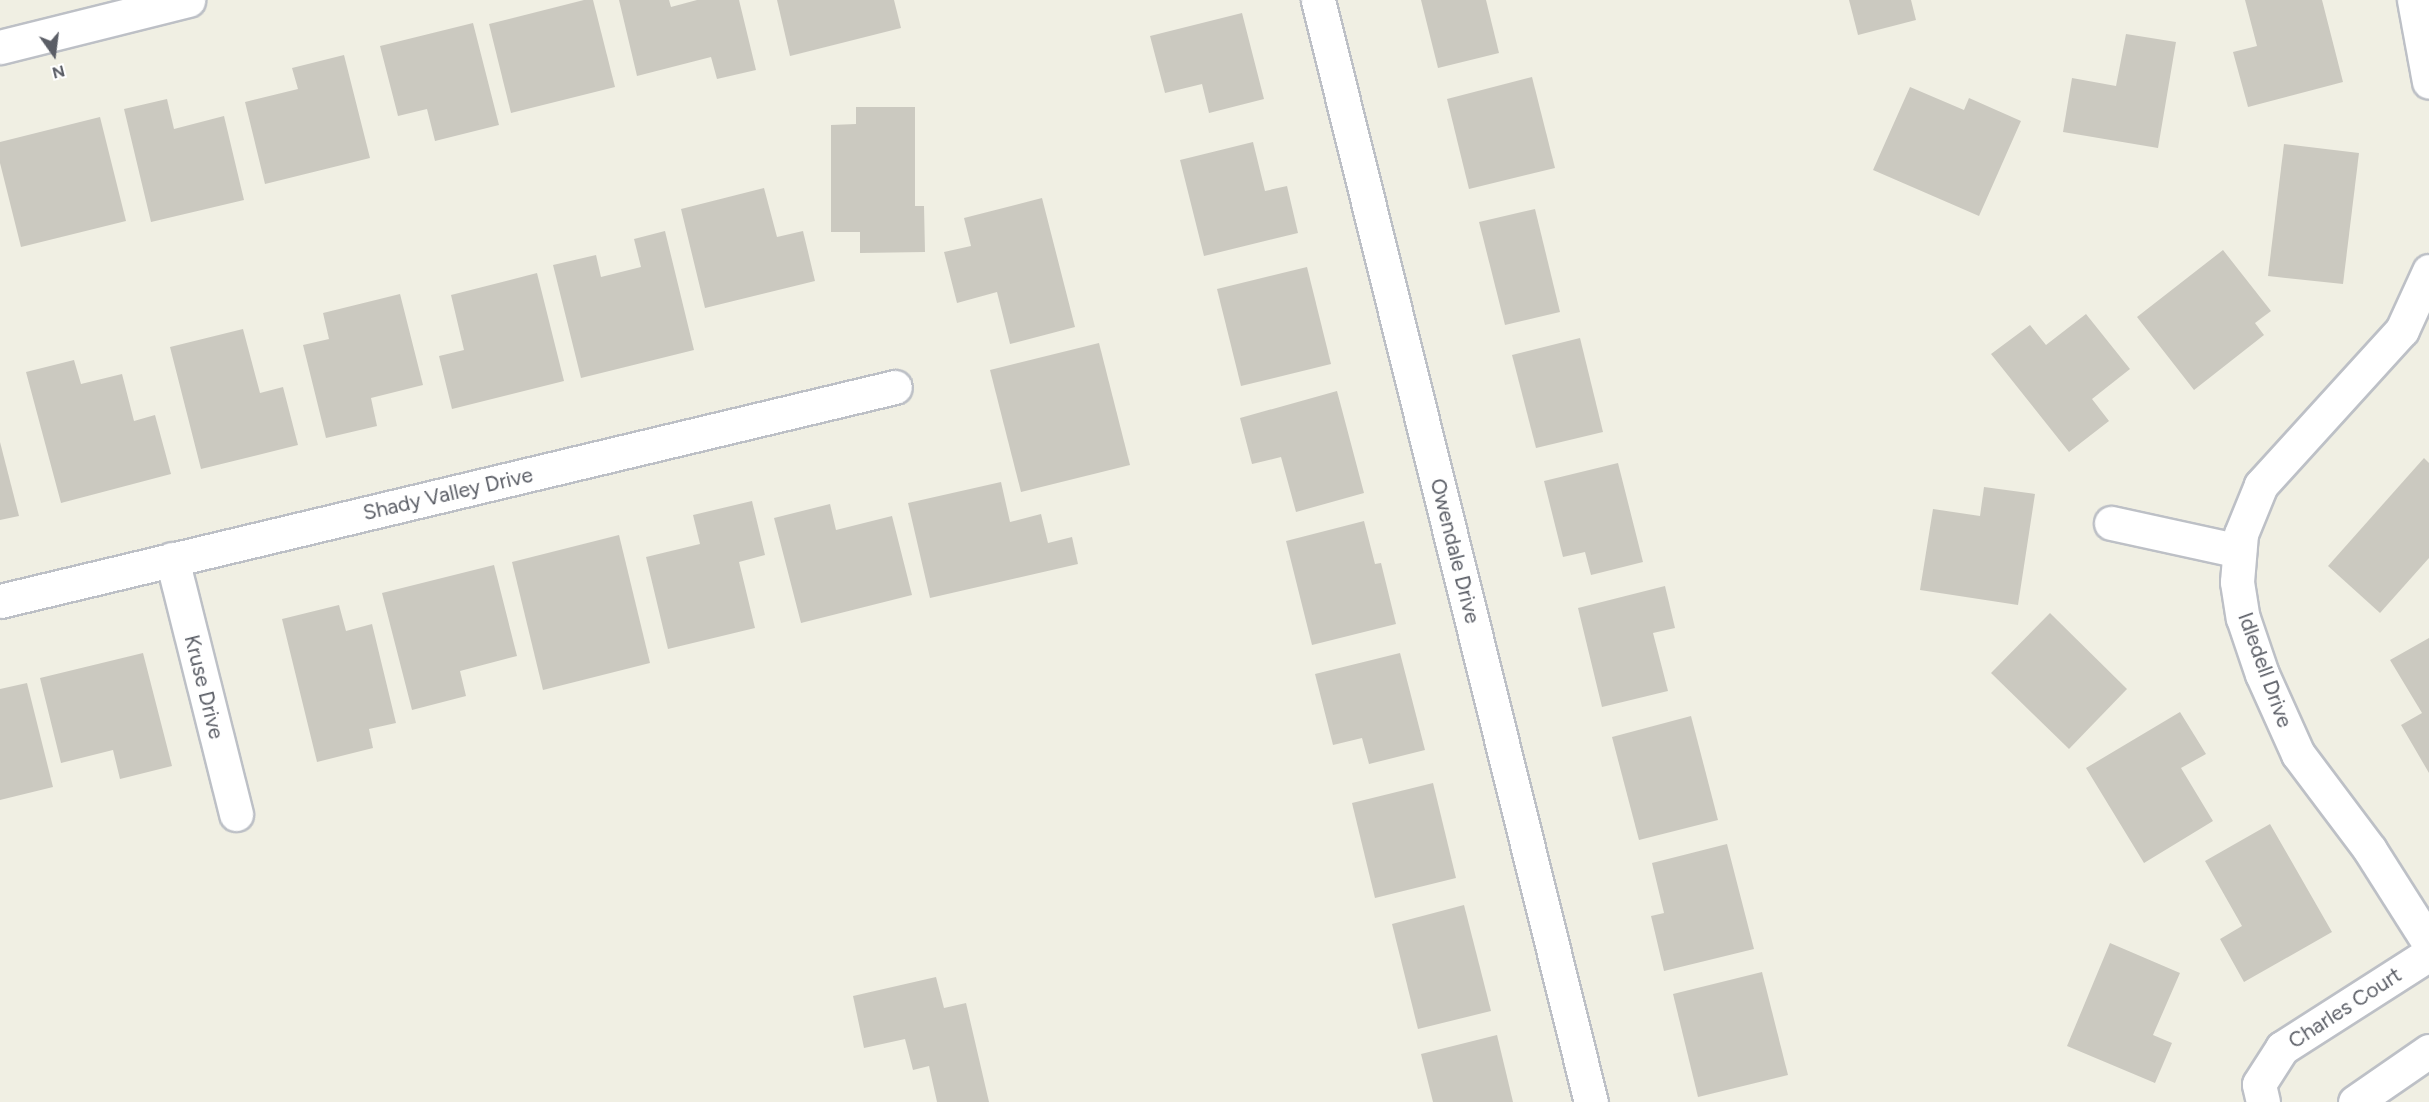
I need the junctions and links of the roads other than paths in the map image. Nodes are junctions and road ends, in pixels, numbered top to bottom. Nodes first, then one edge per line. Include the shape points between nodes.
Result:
1 (188, 0) edge
2 (1318, 0) edge
3 (2414, 0) edge
4 (0, 47) edge
5 (2429, 82) edge
6 (2429, 274) edge
7 (895, 387) dead end
8 (2111, 523) dead end
9 (2239, 551) junction
10 (172, 560) junction
11 (0, 601) edge
12 (236, 814) dead end
13 (2429, 943) edge
14 (2429, 954) edge
15 (2429, 1051) edge
16 (1591, 1102) edge
17 (2263, 1102) edge
18 (2355, 1102) edge

1 - 4 street
2 - 16 street, Owendale Drive
3 - 5 street
6 - 9 street, Idledell Drive via 2403,330 2261,485 2241,534
7 - 10 street, Shady Valley Drive
8 - 9 street
9 - 13 street, Idledell Drive via 2237,582 2243,618 2262,674 2298,754 2370,850
10 - 11 street, Shady Valley Drive
10 - 12 street, Kruse Drive
14 - 17 street, Charles Court via 2282,1048 2259,1084
15 - 18 street

